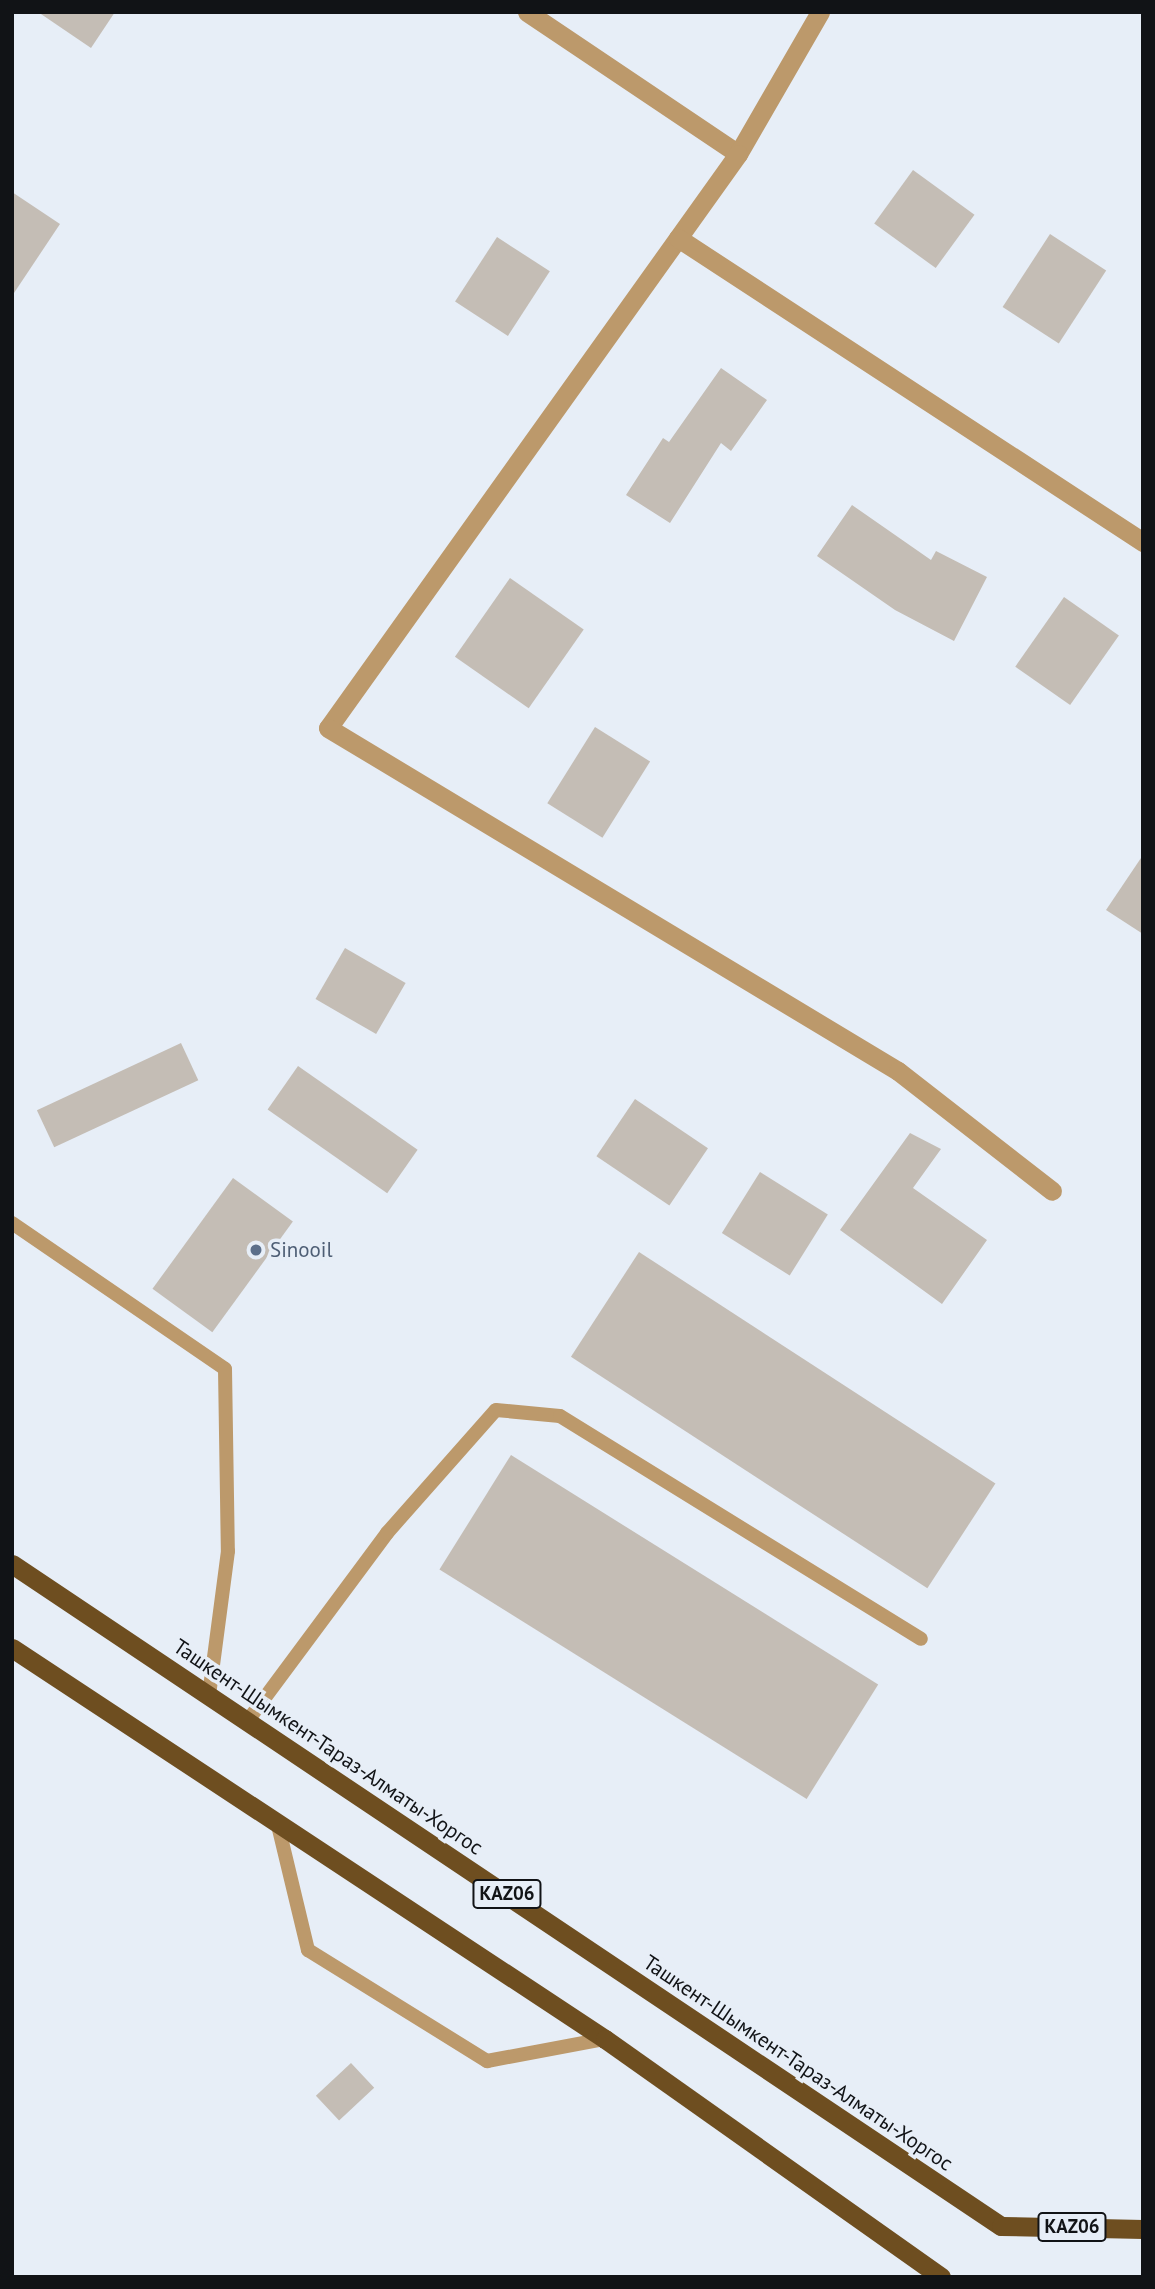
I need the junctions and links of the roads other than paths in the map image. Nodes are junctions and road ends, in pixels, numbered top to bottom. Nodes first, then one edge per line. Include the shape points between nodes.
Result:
1 (527, 12) edge
2 (820, 12) edge
3 (738, 155) junction
4 (678, 238) junction
5 (1143, 542) edge
6 (1052, 1191) dead end
7 (12, 1223) edge
8 (12, 1564) edge
9 (921, 1639) dead end
10 (12, 1648) edge
11 (209, 1695) junction
12 (249, 1719) junction
13 (277, 1819) junction
14 (605, 2039) junction
15 (1143, 2229) edge
16 (941, 2277) edge

1 - 3 street
2 - 3 street
3 - 4 street
4 - 5 street
4 - 6 street via 328,728 898,1071
7 - 11 lane via 225,1369 228,1551
8 - 11 highway, Ташкент-Шымкент-Тараз-Алматы-Хоргос / KАZ06
9 - 12 lane via 561,1416 496,1410 387,1533
10 - 13 highway
11 - 12 highway, Ташкент-Шымкент-Тараз-Алматы-Хоргос / KАZ06
12 - 15 highway, Ташкент-Шымкент-Тараз-Алматы-Хоргос / KАZ06 via 1001,2225
13 - 14 highway
13 - 14 lane via 308,1950 487,2061
14 - 16 highway

